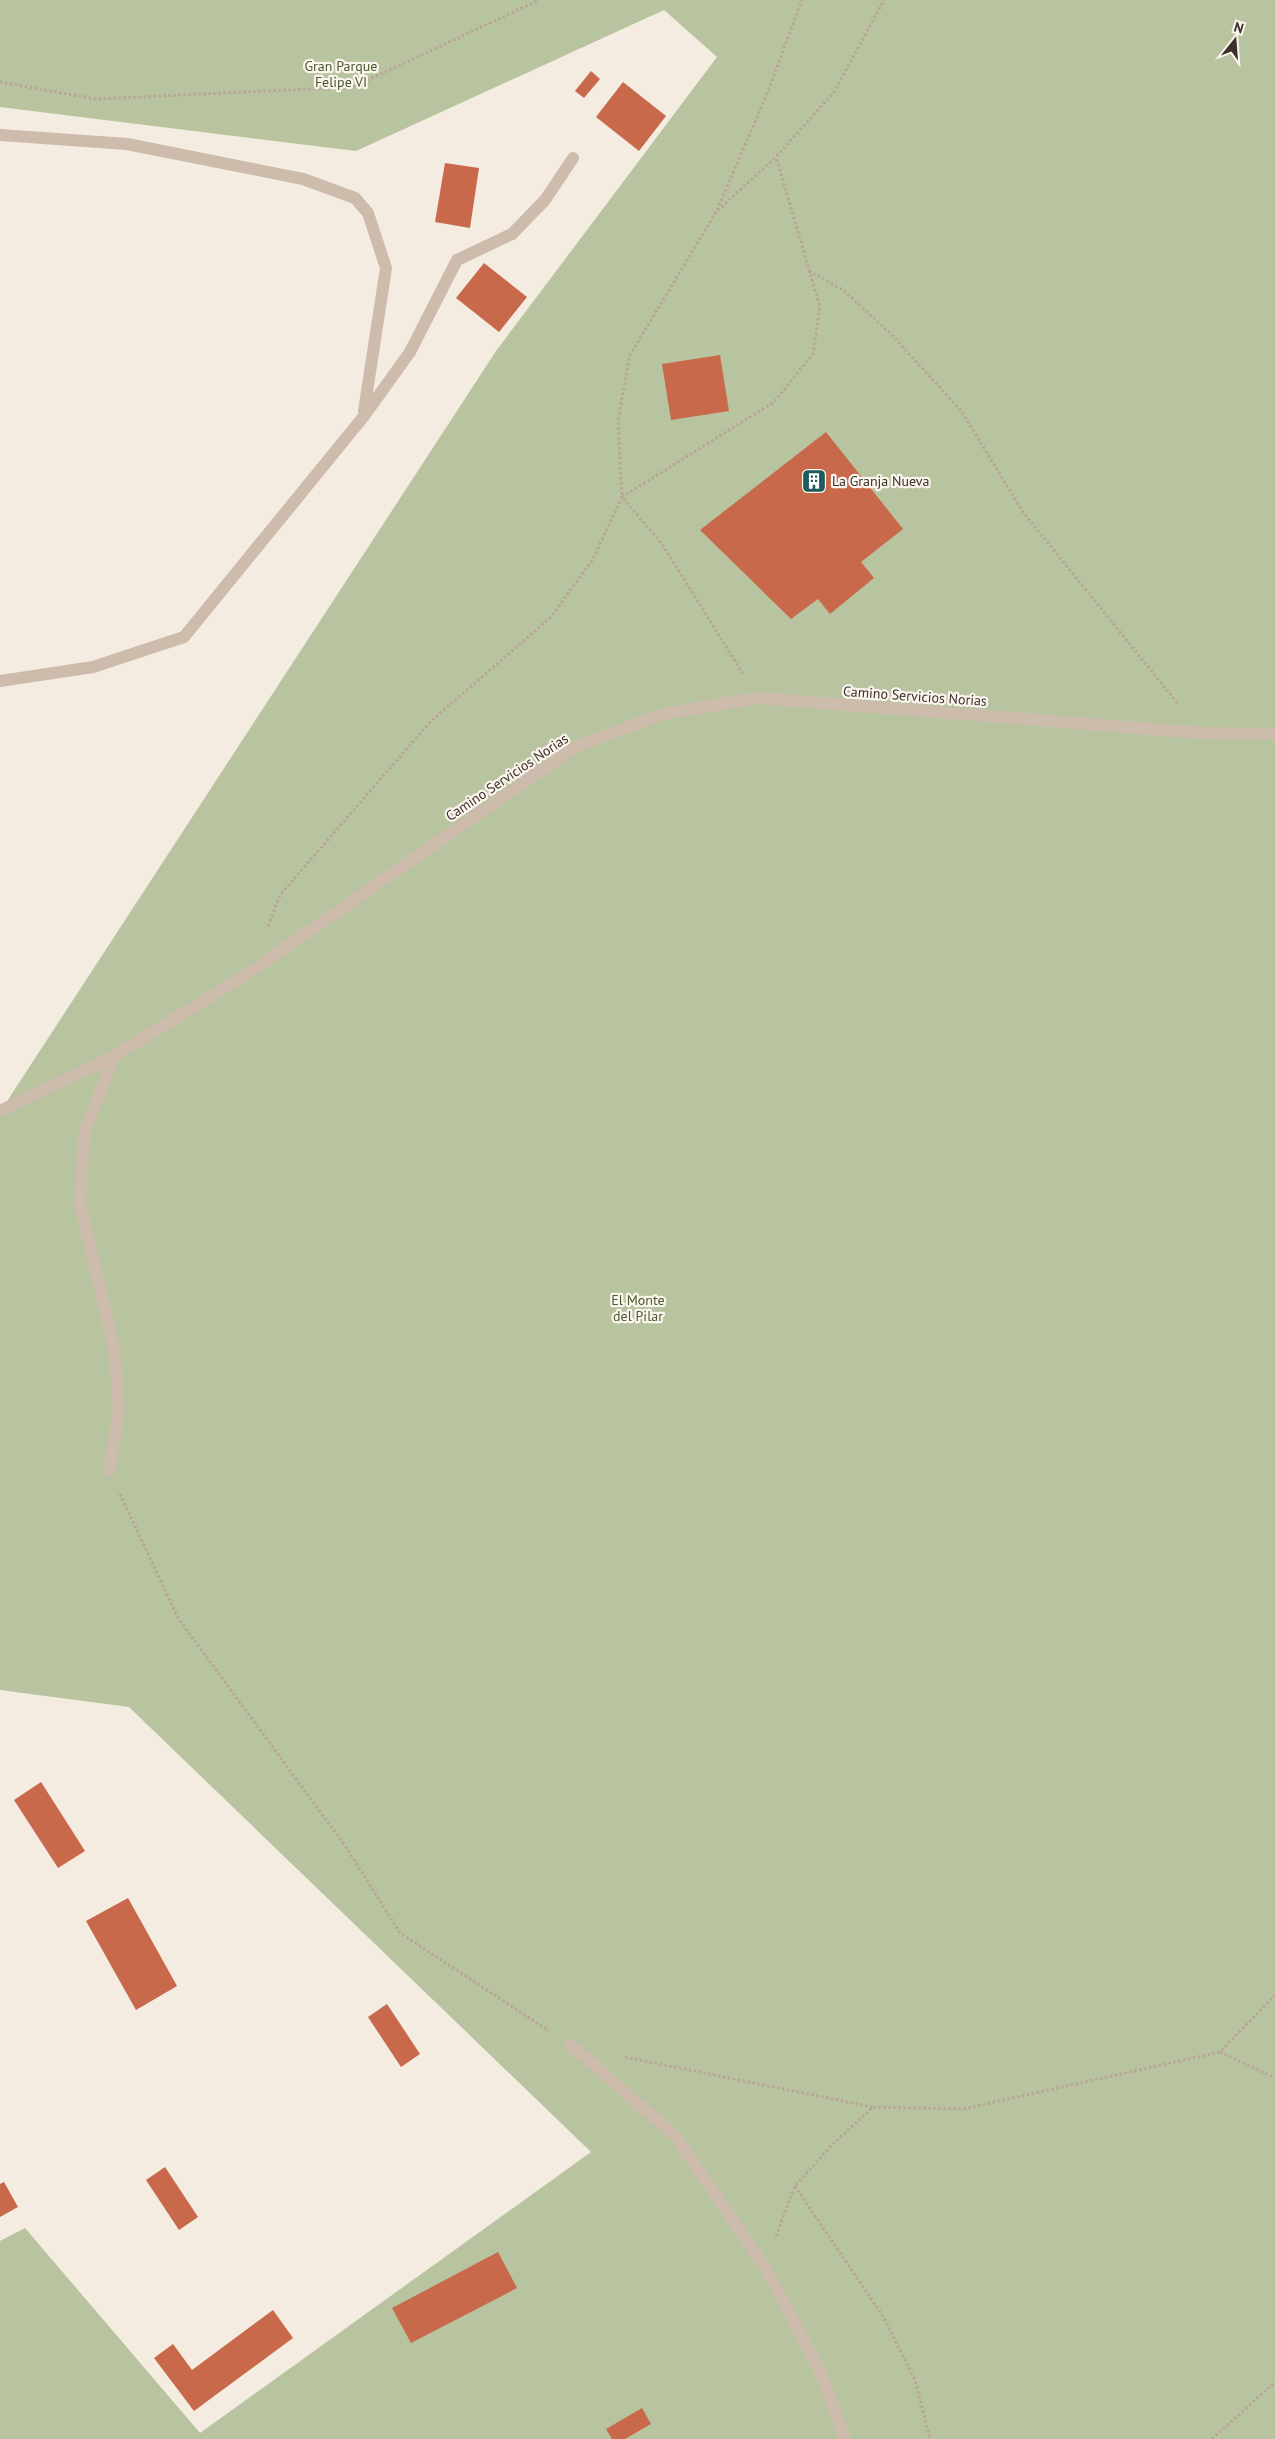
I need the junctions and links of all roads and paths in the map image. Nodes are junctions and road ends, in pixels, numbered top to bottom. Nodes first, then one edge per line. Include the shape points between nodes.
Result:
1 (538, 0) edge
2 (802, 0) edge
3 (884, 0) edge
4 (0, 82) edge
5 (0, 135) edge
6 (776, 157) junction
7 (573, 158) dead end
8 (716, 212) junction
9 (809, 271) junction
10 (364, 416) junction
11 (622, 496) junction
12 (0, 681) edge
13 (758, 698) junction
14 (1202, 733) junction
15 (1275, 734) edge
16 (267, 929) dead end
17 (114, 1056) junction
18 (0, 1111) edge
19 (109, 1471) joint
20 (1275, 1995) edge
21 (571, 2046) joint
22 (1220, 2052) junction
23 (620, 2056) dead end
24 (1275, 2078) edge
25 (873, 2107) junction
26 (795, 2186) junction
27 (765, 2267) junction
28 (1275, 2382) edge
29 (845, 2439) edge
30 (930, 2439) edge
31 (1212, 2439) edge

1 - 4 path via 352,87 96,99
2 - 8 path via 765,99
3 - 6 path via 834,92
5 - 10 street via 127,144 304,179 355,198 368,213 386,268
6 - 8 path
6 - 9 path
7 - 10 street via 545,200 512,234 457,260 410,352
8 - 11 path via 630,355 618,420
9 - 11 path via 820,307 813,354 774,402
9 - 14 path via 843,290 890,333 962,412 1023,512
10 - 12 street via 184,637 93,667
11 - 13 path via 662,544
11 - 16 path via 593,559 552,617 431,721 280,895
13 - 14 street, Camino Servicios Norias
13 - 17 street, Camino Servicios Norias via 663,714 575,747 250,972
14 - 15 street, Camino Servicios Norias
17 - 18 street, Camino Servicios Norias
17 - 19 street via 84,1134 80,1204 114,1348 118,1411
19 - 21 path via 178,1618 346,1848 400,1932
20 - 22 path
21 - 27 street via 675,2136
22 - 24 path
22 - 25 path via 964,2109
23 - 25 path
25 - 26 path
26 - 27 path
26 - 30 path via 884,2318 914,2380
27 - 29 street via 822,2375
28 - 31 path

